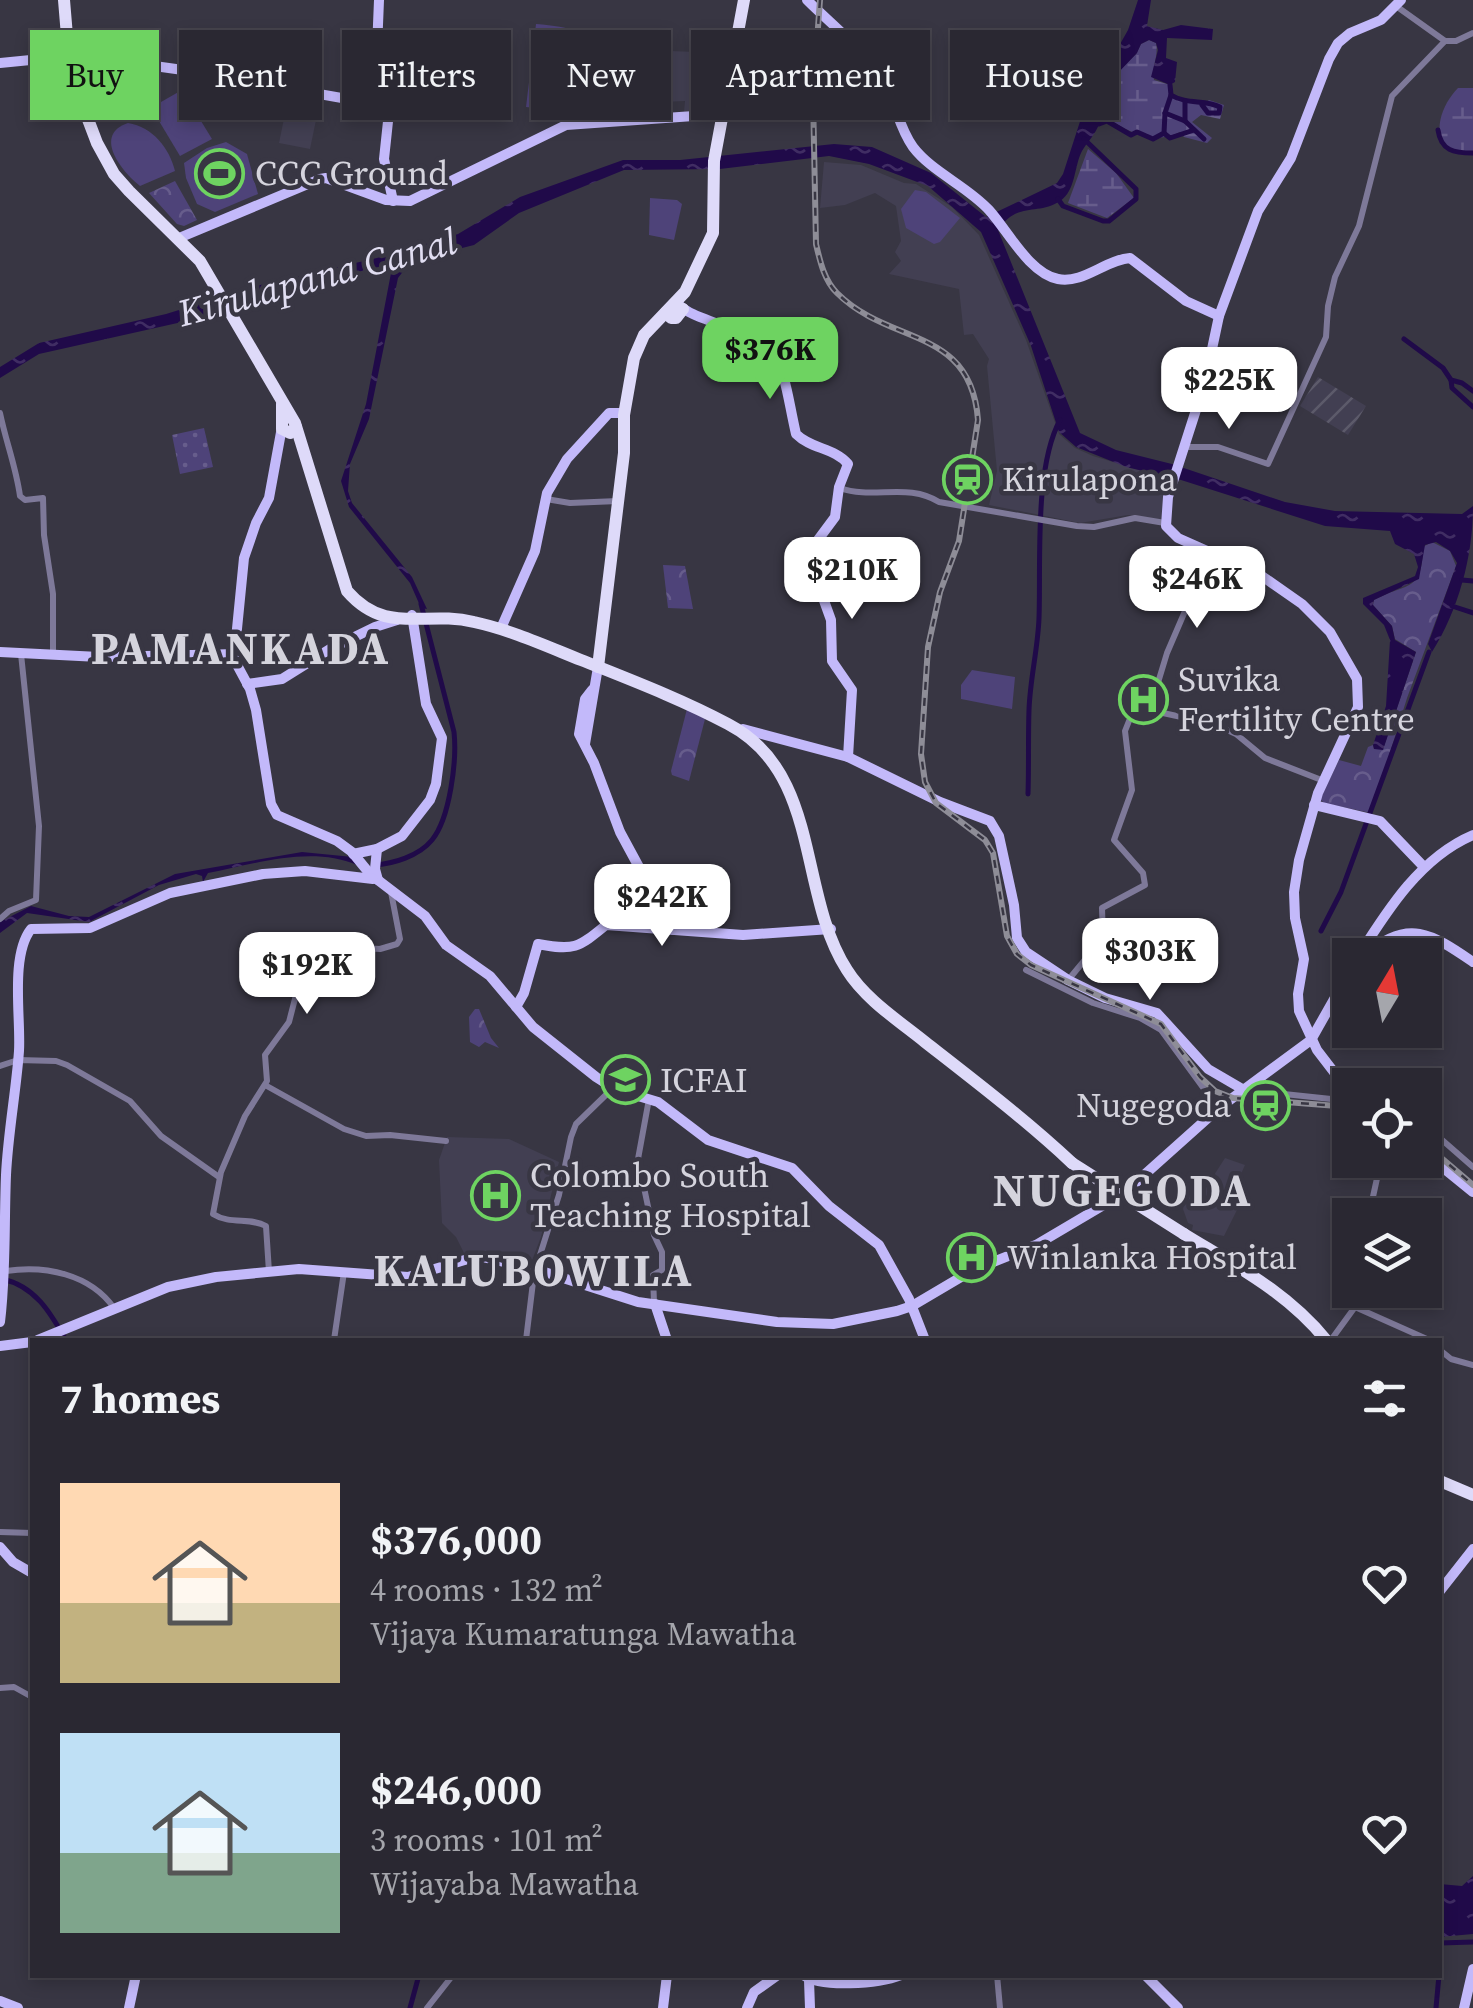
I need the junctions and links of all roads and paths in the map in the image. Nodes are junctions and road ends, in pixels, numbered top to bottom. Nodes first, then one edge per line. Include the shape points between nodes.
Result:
1 (66, 0) edge
2 (379, 0) edge
3 (741, 0) edge
4 (808, 0) edge
5 (1398, 3) edge
6 (68, 30) edge
7 (378, 30) edge
8 (734, 30) edge
9 (1473, 33) edge
10 (1445, 42) junction
11 (30, 60) edge
12 (0, 63) edge
13 (159, 67) edge
14 (342, 98) edge
15 (691, 117) edge
16 (88, 120) edge
17 (90, 120) edge
18 (386, 120) edge
19 (714, 120) edge
20 (393, 201) junction
21 (175, 234) junction
22 (678, 301) junction
23 (1219, 316) junction
24 (0, 413) edge
25 (622, 414) junction
26 (289, 428) junction
27 (1184, 447) junction
28 (839, 488) junction
29 (545, 498) junction
30 (616, 501) junction
31 (1165, 522) junction
32 (1210, 552) junction
33 (375, 617) junction
34 (417, 617) junction
35 (502, 628) junction
36 (20, 649) junction
37 (0, 651) edge
38 (53, 652) junction
39 (237, 652) junction
40 (599, 668) junction
41 (249, 683) junction
42 (1154, 708) junction
43 (743, 730) junction
44 (848, 757) junction
45 (1324, 781) junction
46 (1314, 805) junction
47 (1473, 835) edge
48 (365, 864) junction
49 (1424, 868) junction
50 (390, 890) junction
51 (0, 919) edge
52 (674, 930) junction
53 (1381, 933) junction
54 (831, 934) junction
55 (1377, 938) edge
56 (1377, 938) edge
57 (1473, 962) edge
58 (1026, 970) dead end
59 (1068, 980) junction
60 (1332, 1003) edge
61 (516, 1007) junction
62 (1312, 1040) junction
63 (18, 1060) junction
64 (0, 1066) edge
65 (1332, 1074) edge
66 (265, 1085) junction
67 (612, 1088) junction
68 (1244, 1090) junction
69 (1332, 1096) edge
70 (650, 1100) junction
71 (1218, 1108) junction
72 (1442, 1140) edge
73 (446, 1141) dead end
74 (1068, 1159) junction
75 (1442, 1167) edge
76 (1473, 1168) edge
77 (220, 1177) junction
78 (1473, 1192) edge
79 (1125, 1200) junction
80 (1203, 1245) junction
81 (536, 1269) junction
82 (269, 1272) junction
83 (344, 1272) junction
84 (5, 1278) junction
85 (654, 1304) junction
86 (912, 1306) junction
87 (114, 1308) junction
88 (1354, 1308) edge
89 (1357, 1308) edge
90 (0, 1322) edge
91 (42, 1338) edge
92 (334, 1338) edge
93 (526, 1338) edge
94 (666, 1338) edge
95 (924, 1338) edge
96 (1327, 1338) edge
97 (1331, 1338) edge
98 (1424, 1338) edge
99 (30, 1342) edge
100 (0, 1346) edge
101 (1442, 1352) edge
102 (1473, 1365) edge
103 (1442, 1482) edge
104 (1473, 1494) edge
105 (0, 1532) edge
106 (30, 1533) edge
107 (0, 1547) edge
108 (1473, 1549) edge
109 (30, 1572) edge
110 (1442, 1588) edge
111 (0, 1688) edge
112 (30, 1696) edge
113 (1473, 1969) edge
114 (135, 1978) edge
115 (450, 1978) edge
116 (667, 1978) edge
117 (774, 1978) edge
118 (815, 1978) edge
119 (886, 1978) edge
120 (997, 1978) edge
121 (1145, 1978) edge
122 (0, 2001) edge
123 (810, 2002) edge
124 (18, 2008) edge
125 (130, 2008) edge
126 (427, 2008) edge
127 (663, 2008) edge
128 (747, 2008) edge
129 (1000, 2008) edge
130 (1175, 2008) edge
131 (1464, 2008) edge

1 - 6 highway
2 - 7 main road
3 - 8 highway
4 - 23 main road via 873,66 911,145 990,211 1046,275 1076,279 1130,258 1186,301
5 - 10 street
5 - 23 main road via 1381,20 1343,38 1330,59 1298,144 1258,211
9 - 10 street
10 - 27 street via 1392,96 1356,236 1335,277 1322,347 1268,464 1218,447
11 - 12 main road
13 - 14 main road
15 - 20 main road via 566,125 420,197
16 - 21 highway via 129,192
17 - 21 highway via 112,164
18 - 20 main road via 384,159
19 - 22 highway via 713,233
20 - 21 main road via 320,179
21 - 26 highway via 224,301 282,401
22 - 25 highway via 637,348
22 - 28 main road via 772,354 784,376 796,434 846,460
23 - 27 main road
24 - 38 street via 20,496 44,498
25 - 29 main road via 609,413 567,459
25 - 30 highway
26 - 33 highway via 302,448 340,579
26 - 39 main road via 272,501 249,553
27 - 31 main road
28 - 31 street via 920,492 939,502 1094,527 1135,518
28 - 44 main road via 835,517 805,567 832,620 832,661 852,690
29 - 30 street
29 - 35 main road via 535,551
30 - 40 highway
31 - 32 main road via 1178,538
32 - 42 street via 1167,653
32 - 45 main road via 1302,604 1350,664 1358,707
33 - 34 highway
33 - 41 main road via 282,679
34 - 35 highway via 472,617
34 - 48 main road via 426,704 441,732 436,784 405,833
35 - 40 highway
36 - 37 main road
36 - 38 main road
36 - 51 street via 39,826 36,900
38 - 39 main road
39 - 41 main road
40 - 43 highway
40 - 52 main road via 579,734 620,832
40 - 54 highway via 730,725 771,760 798,813
41 - 48 main road via 278,809 338,838
42 - 45 street via 1225,728 1265,758
42 - 59 street via 1128,719 1132,790 1114,840 1143,873 1145,885 1102,908 1104,938
43 - 44 main road
43 - 54 highway via 791,785
44 - 59 main road via 995,825 1017,938
45 - 46 main road
46 - 49 main road via 1371,817
46 - 62 main road via 1294,892 1304,958 1298,1002
47 - 49 main road
48 - 50 main road
48 - 63 main road via 214,882 144,902 90,928 30,930 20,959
49 - 53 main road
50 - 61 main road via 425,916 446,945 490,976
50 - 66 street via 399,942 380,949 331,946 330,965 304,964 288,1022 265,1055
52 - 54 main road
52 - 61 main road via 606,926 582,946 538,944
53 - 55 main road
53 - 56 main road
53 - 57 main road via 1424,933
54 - 74 highway via 859,986
58 - 71 street via 1161,1030
59 - 68 main road via 1157,1013 1208,1069
60 - 62 main road
61 - 67 main road
62 - 65 main road
62 - 68 main road
63 - 64 street
63 - 77 street via 56,1061 119,1093 161,1136
63 - 84 main road via 6,1172
66 - 73 street via 366,1136
66 - 77 street
67 - 70 main road
67 - 81 street via 576,1124
68 - 69 street
68 - 71 main road
70 - 85 street via 638,1159 662,1252 662,1270 653,1276
70 - 86 main road via 708,1140 792,1168 879,1244
71 - 79 main road
72 - 76 street
74 - 79 highway
74 - 80 highway, bridge
75 - 78 main road
77 - 82 street via 215,1216 266,1226
79 - 80 highway
79 - 86 main road via 973,1270
80 - 96 highway via 1278,1292
81 - 83 main road via 478,1256 408,1276
81 - 85 main road
81 - 93 street
82 - 83 main road
82 - 87 main road via 168,1287
83 - 92 street
84 - 87 street via 36,1268 79,1279
84 - 90 main road
85 - 86 main road via 806,1325
85 - 94 main road
86 - 95 main road
87 - 91 main road
88 - 97 street
89 - 98 street
99 - 100 main road
101 - 102 street
103 - 104 highway
105 - 106 street
107 - 109 main road
108 - 110 main road
111 - 112 street
113 - 131 main road
114 - 125 main road
115 - 126 street
116 - 127 main road
117 - 128 main road via 754,1992
118 - 119 main road
118 - 123 main road
120 - 129 street
121 - 130 main road
122 - 124 main road

